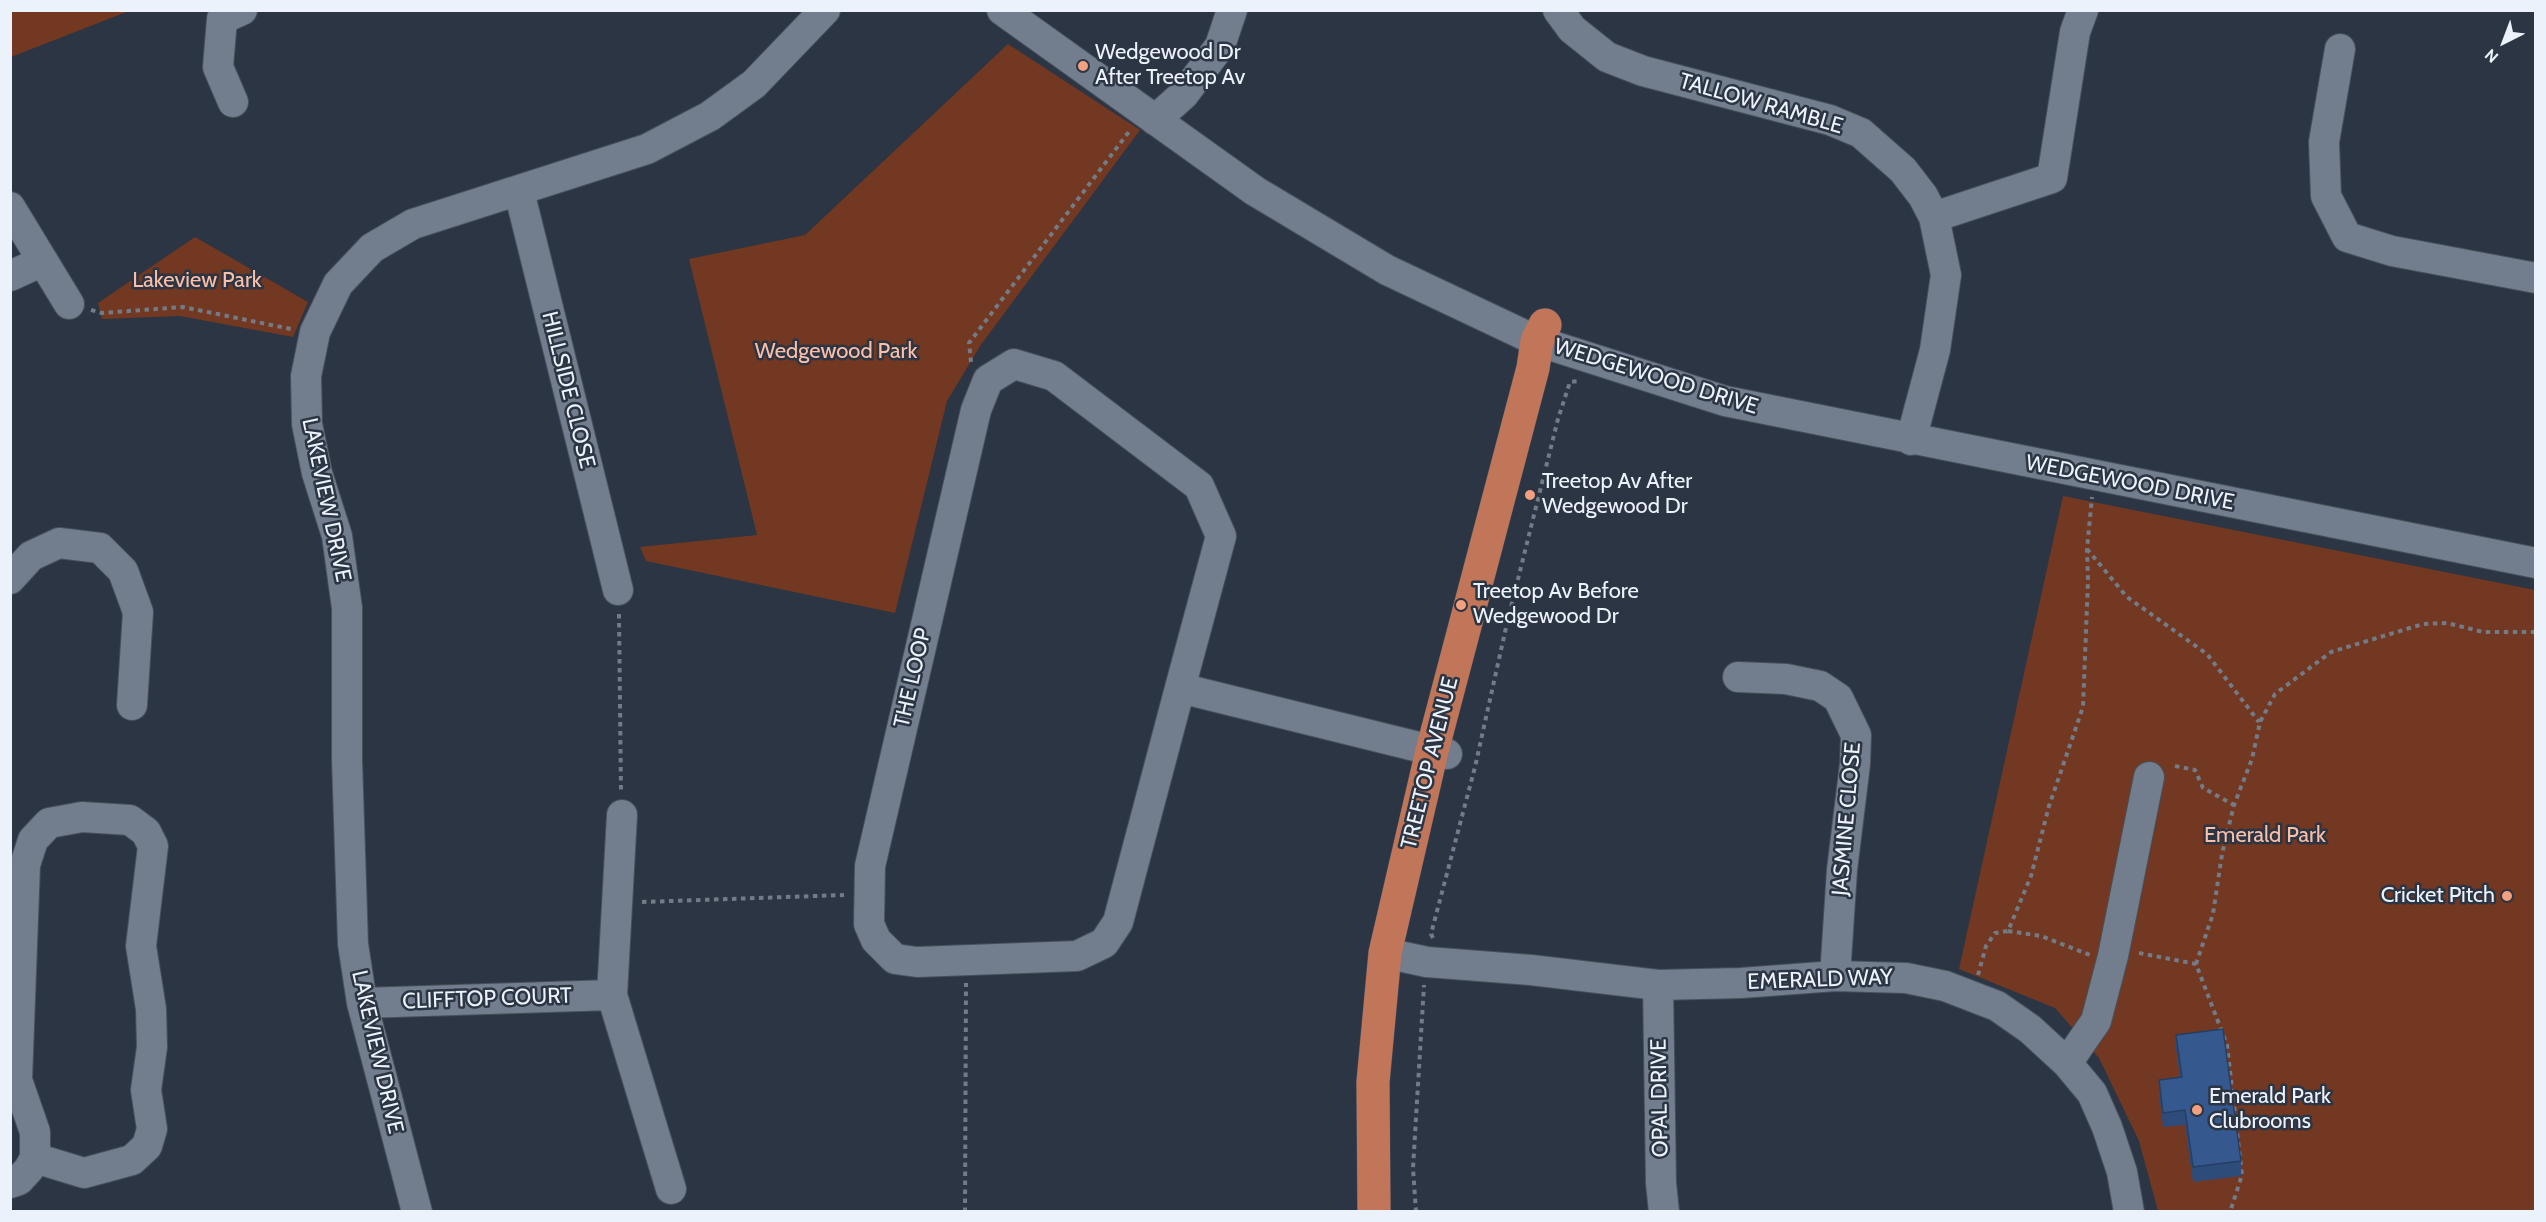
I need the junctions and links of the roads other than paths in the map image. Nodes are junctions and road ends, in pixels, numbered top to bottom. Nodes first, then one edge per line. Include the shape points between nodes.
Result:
1 (242, 10) edge
2 (825, 10) edge
3 (1002, 10) edge
4 (1033, 10) edge
5 (1232, 10) edge
6 (1558, 10) edge
7 (2083, 10) edge
8 (2340, 49) dead end
9 (232, 102) dead end
10 (1154, 117) junction
11 (519, 191) junction
12 (10, 207) edge
13 (1934, 217) junction
14 (43, 261) junction
15 (10, 276) edge
16 (2535, 278) edge
17 (69, 304) road end
18 (1551, 336) junction
19 (1914, 430) junction
20 (2534, 549) edge
21 (10, 579) edge
22 (618, 590) road end
23 (1738, 677) dead end
24 (1180, 688) junction
25 (132, 705) dead end
26 (1440, 753) junction
27 (2162, 771) road end
28 (622, 815) road end
29 (1404, 957) junction
30 (1835, 976) junction
31 (1658, 985) junction
32 (612, 995) junction
33 (362, 1003) junction
34 (2067, 1063) junction
35 (35, 1158) junction
36 (10, 1183) edge
37 (670, 1189) dead end
38 (417, 1212) edge
39 (1374, 1212) edge
40 (1392, 1212) edge
41 (1664, 1212) edge
42 (2129, 1212) edge

1 - 9 street via 222,19 218,67
2 - 11 street, LAKEVIEW DRIVE via 753,84 710,116 647,149
3 - 10 street, WEDGEWOOD DRIVE
4 - 10 street, WEDGEWOOD DRIVE
5 - 10 street via 1220,46 1184,94
6 - 13 street, TALLOW RAMBLE via 1572,28 1607,57 1643,71 1830,120 1861,133 1903,170
7 - 13 street via 2075,32 2052,178
8 - 16 street via 2324,153 2326,196 2347,237 2392,251
10 - 18 street, WEDGEWOOD DRIVE via 1255,191 1388,270
11 - 22 street, HILLSIDE CLOSE
11 - 33 street, LAKEVIEW DRIVE via 413,224 372,248 338,284 315,332 308,365 307,424 317,473 337,536 347,608 353,932
12 - 14 street
13 - 19 street, TALLOW RAMBLE via 1946,275 1935,350
14 - 15 street
14 - 17 street
18 - 19 street, WEDGEWOOD DRIVE
18 - 26 main road, TREETOP AVENUE via 1533,368
19 - 20 street, WEDGEWOOD DRIVE
19 - 20 street, WEDGEWOOD DRIVE via 2094,476
21 - 25 street via 31,556 59,543 100,548 123,572 138,612
23 - 30 street, JASMINE CLOSE via 1786,679 1820,686 1838,698 1856,735
24 - 24 street, THE LOOP via 1118,922 1104,943 1077,956 917,962 895,959 876,940 869,924 870,866 976,410 988,380 1014,364 1054,376 1199,486 1221,536
24 - 26 street
26 - 29 main road, TREETOP AVENUE
27 - 34 street via 2096,1021
28 - 32 street
29 - 31 street, EMERALD WAY
29 - 39 main road, TREETOP AVENUE via 1373,1083
29 - 40 main road, TREETOP AVENUE via 1392,1082
30 - 31 street, EMERALD WAY
30 - 34 street, EMERALD WAY via 1906,978 1945,986 1997,1006 2030,1029
31 - 41 street, OPAL DRIVE
32 - 33 street, CLIFFTOP COURT
32 - 37 street
33 - 38 street, LAKEVIEW DRIVE
34 - 42 street, EMERALD WAY via 2092,1093 2107,1127 2122,1172
35 - 35 street via 35,1132 17,1080 25,865 33,840 49,823 82,818 130,820 146,832 153,846 141,946 151,1009 152,1047 146,1090 152,1129 147,1146 132,1160 84,1173
35 - 36 street via 19,1180

